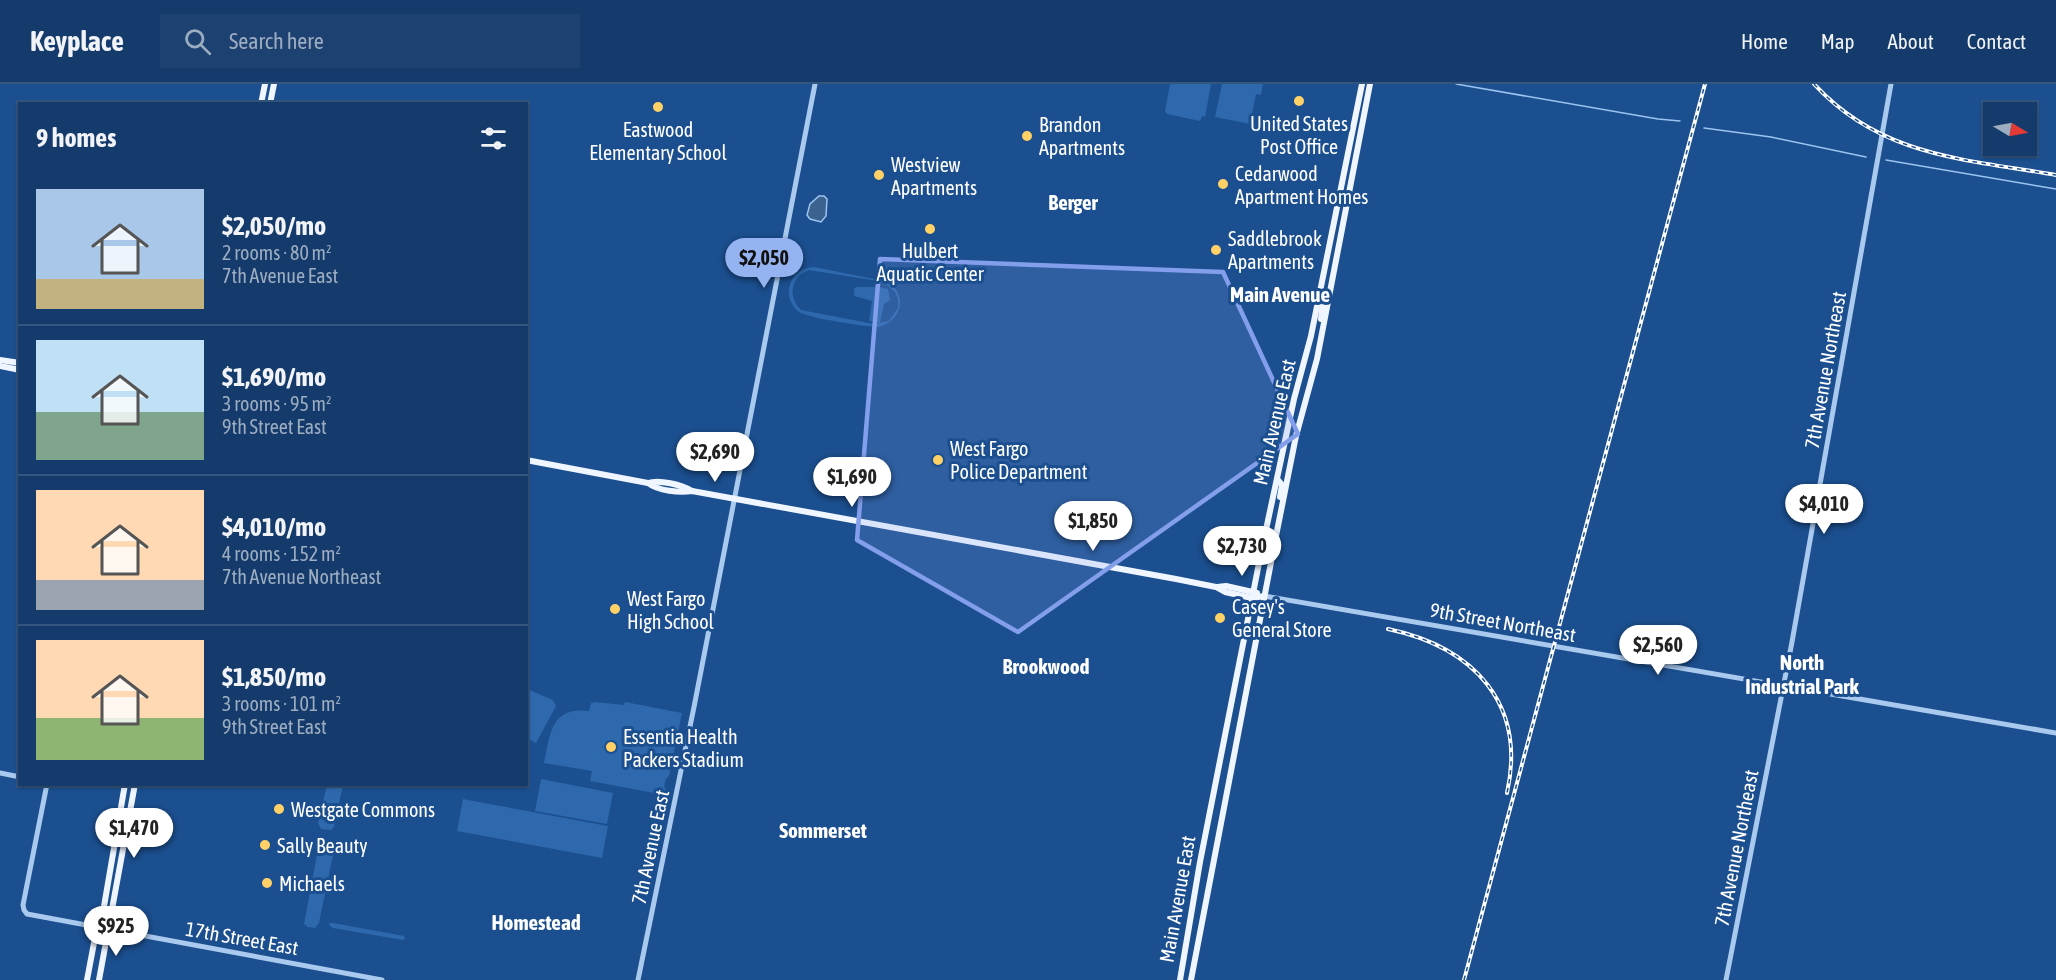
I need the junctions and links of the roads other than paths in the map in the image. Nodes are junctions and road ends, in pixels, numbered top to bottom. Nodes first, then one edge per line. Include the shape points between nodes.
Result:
1 (265, 84) edge
2 (274, 84) edge
3 (815, 84) edge
4 (1362, 84) edge
5 (1370, 84) edge
6 (1891, 84) edge
7 (261, 102) edge
8 (270, 102) edge
9 (1320, 291) junction
10 (1319, 347) junction
11 (0, 360) edge
12 (18, 363) edge
13 (0, 366) edge
14 (18, 370) edge
15 (528, 460) edge
16 (1277, 479) junction
17 (734, 498) junction
18 (1277, 531) junction
19 (1252, 594) junction
20 (1264, 596) junction
21 (1784, 687) junction
22 (2056, 733) edge
23 (0, 773) edge
24 (18, 777) edge
25 (47, 786) edge
26 (124, 786) edge
27 (135, 786) edge
28 (97, 927) junction
29 (109, 929) junction
30 (87, 980) edge
31 (99, 980) edge
32 (382, 980) edge
33 (639, 980) edge
34 (1180, 980) edge
35 (1191, 980) edge
36 (1726, 980) edge

1 - 7 main road
2 - 8 main road
3 - 17 street, 7th Avenue East
4 - 9 main road, Main Avenue East
5 - 10 main road, Main Avenue East
6 - 21 street, 7th Avenue Northeast
9 - 10 main road via 1323,300
9 - 16 main road, Main Avenue East
10 - 18 main road, Main Avenue East
11 - 12 main road
13 - 14 main road
15 - 17 main road
16 - 18 main road via 1282,485
16 - 19 main road, Main Avenue East
17 - 19 main road via 1226,586
17 - 33 street, 7th Avenue East
18 - 20 main road, Main Avenue East
19 - 20 main road
19 - 34 main road, Main Avenue East
20 - 21 street, 9th Street Northeast
20 - 35 main road, Main Avenue East
21 - 22 street, 9th Street Northeast
21 - 36 street, 7th Avenue Northeast
23 - 24 street
25 - 28 street, 17th Street East via 23,908 27,914
26 - 28 main road via 102,918
27 - 29 main road
28 - 29 street, 17th Street East
28 - 30 main road
29 - 31 main road
29 - 32 street, 17th Street East

